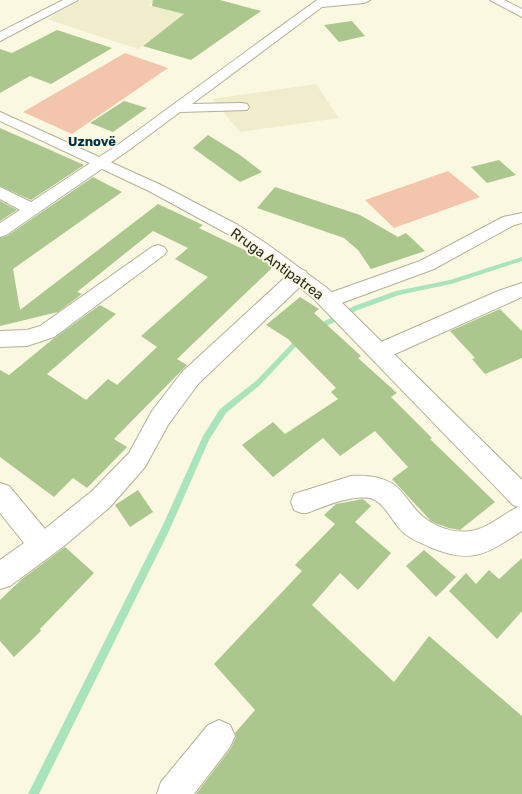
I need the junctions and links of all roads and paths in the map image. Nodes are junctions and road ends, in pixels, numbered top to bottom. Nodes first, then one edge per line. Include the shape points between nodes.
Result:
1 (72, 0) edge
2 (364, 0) edge
3 (496, 0) edge
4 (321, 2) edge
5 (522, 14) edge
6 (0, 37) edge
7 (242, 107) dead end
8 (176, 108) junction
9 (0, 116) edge
10 (101, 162) junction
11 (0, 192) edge
12 (32, 209) junction
13 (522, 218) edge
14 (0, 231) edge
15 (158, 251) dead end
16 (299, 276) junction
17 (522, 290) edge
18 (332, 305) junction
19 (0, 339) edge
20 (379, 352) junction
21 (0, 494) edge
22 (522, 497) edge
23 (303, 502) dead end
24 (522, 517) edge
25 (42, 546) junction
26 (0, 576) edge
27 (219, 736) dead end
28 (172, 794) edge

1 - 6 street
2 - 4 street
3 - 5 street
4 - 8 street
7 - 8 street
8 - 10 street
9 - 10 street, Rruga Antipatrea
10 - 12 street
10 - 16 street, Rruga Antipatrea via 232,229
11 - 12 street
12 - 14 street
13 - 18 street via 509,221 427,265
15 - 19 street via 47,332 27,338
16 - 18 street, Rruga Antipatrea
16 - 25 street via 190,378 160,418 137,460 102,499
17 - 20 street
18 - 20 street, Rruga Antipatrea
20 - 22 street, Rruga Antipatrea
21 - 25 street
23 - 24 street via 352,487 381,490 414,526 448,543 463,546 476,544
25 - 26 street
27 - 28 street

